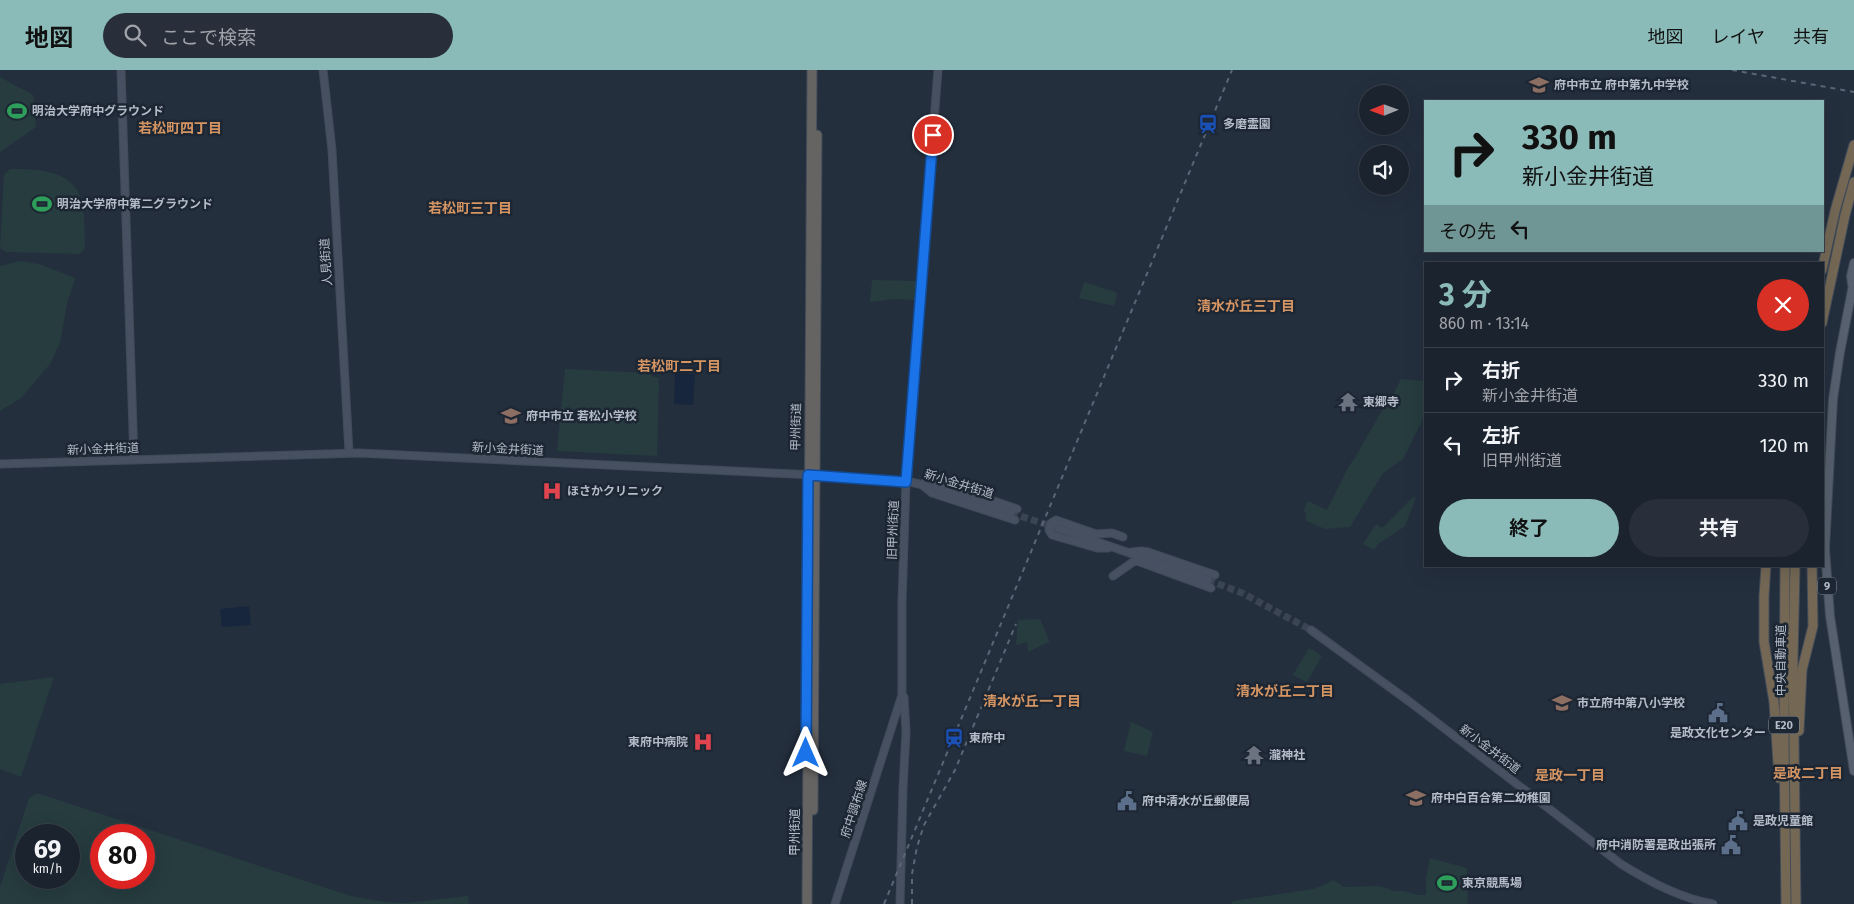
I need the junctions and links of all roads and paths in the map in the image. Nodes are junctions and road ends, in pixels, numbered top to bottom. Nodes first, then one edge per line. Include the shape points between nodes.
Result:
1 (121, 70) edge
2 (323, 70) edge
3 (812, 70) edge
4 (818, 70) edge
5 (938, 70) edge
6 (1854, 145) edge
7 (1854, 182) edge
8 (1824, 262) edge
9 (1854, 263) edge
10 (1854, 280) edge
11 (1853, 291) edge
12 (1824, 314) edge
13 (349, 452) junction
14 (134, 459) junction
15 (0, 464) edge
16 (812, 475) junction
17 (906, 482) junction
18 (920, 483) junction
19 (1014, 511) tunnel mouth
20 (1015, 520) tunnel mouth
21 (1056, 528) tunnel mouth
22 (1123, 537) dead end
23 (1113, 547) junction
24 (1130, 552) junction
25 (1766, 567) edge
26 (1785, 567) edge
27 (1795, 567) edge
28 (1812, 567) edge
29 (1215, 575) tunnel mouth
30 (1112, 576) dead end
31 (1208, 580) tunnel mouth
32 (1211, 588) tunnel mouth
33 (1311, 630) tunnel mouth
34 (902, 687) junction
35 (895, 720) junction
36 (904, 736) junction
37 (1854, 771) edge
38 (1796, 879) junction
39 (1786, 883) junction
40 (1791, 903) edge
41 (806, 904) edge
42 (812, 904) edge
43 (835, 904) edge
44 (900, 904) edge
45 (1713, 904) edge

1 - 14 main road
2 - 13 main road, 人見街道 via 332,150
3 - 16 highway, 甲州街道
4 - 16 highway, 甲州街道
5 - 17 main road, 旧甲州街道
6 - 8 highway
7 - 12 highway
9 - 11 main road via 1851,276
10 - 11 main road, 9
11 - 37 main road, 9 via 1833,399 1825,549 1830,616
13 - 14 main road, 新小金井街道
13 - 16 main road, 新小金井街道
14 - 15 main road, 新小金井街道
16 - 17 main road, 新小金井街道
16 - 41 highway, 甲州街道
16 - 42 highway, 甲州街道
17 - 18 main road, 新小金井街道
17 - 34 main road, 旧甲州街道
18 - 19 main road, 新小金井街道 via 936,482
18 - 20 main road via 932,493
21 - 23 main road
22 - 23 main road via 1112,533 1096,534 1056,520 1049,528 1054,536 1097,548
23 - 24 main road
24 - 29 main road via 1148,552
24 - 31 main road
25 - 39 highway via 1764,642 1776,723
26 - 39 highway, 中央自動車道 / E20
27 - 38 highway, 中央自動車道 / E20
28 - 38 highway via 1813,626 1802,678
30 - 32 main road via 1137,562
33 - 45 main road, 新小金井街道 via 1622,864 1657,885
34 - 35 main road, 旧甲州街道
34 - 36 main road
35 - 36 main road
35 - 43 main road, 府中調布線
36 - 44 main road
38 - 40 highway, 中央自動車道 / E20
39 - 40 highway, 中央自動車道 / E20

